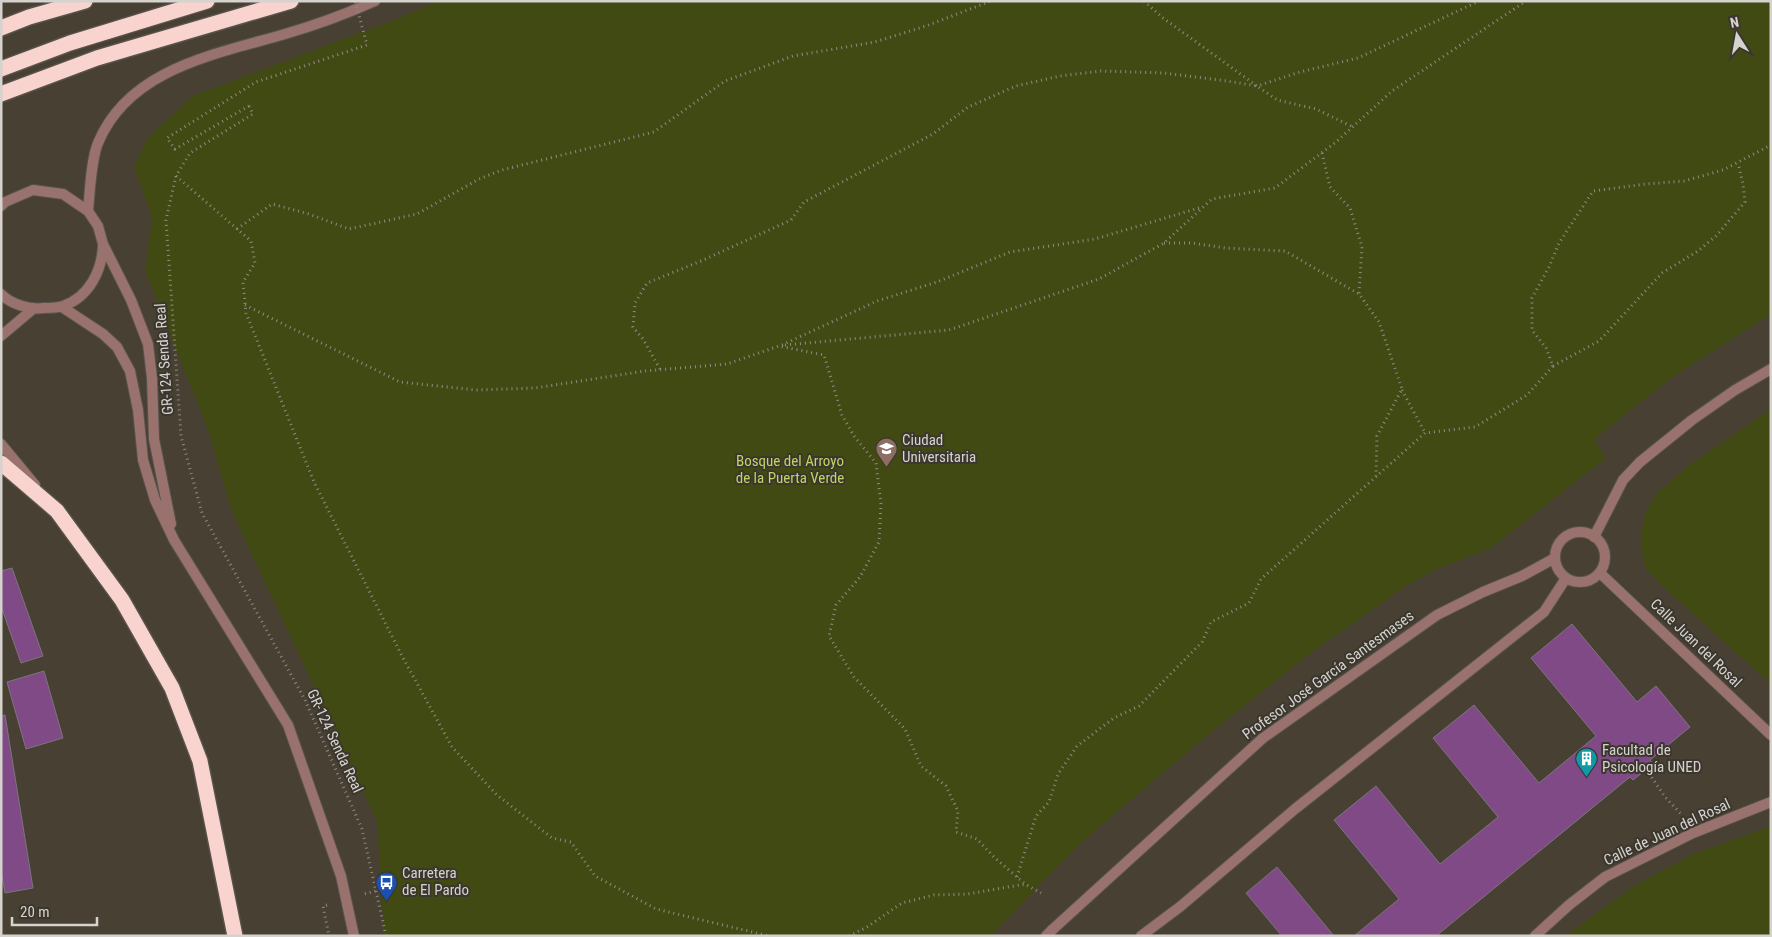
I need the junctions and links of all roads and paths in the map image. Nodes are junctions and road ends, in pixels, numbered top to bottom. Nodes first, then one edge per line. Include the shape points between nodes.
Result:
1 (85, 1) edge
2 (207, 1) edge
3 (291, 1) edge
4 (355, 1) edge
5 (375, 1) edge
6 (991, 1) edge
7 (1144, 1) edge
8 (1479, 1) edge
9 (1526, 1) edge
10 (1, 28) edge
11 (1, 69) edge
12 (1257, 86) junction
13 (1, 94) edge
14 (1353, 127) junction
15 (1771, 144) edge
16 (1322, 153) junction
17 (1738, 163) junction
18 (176, 176) junction
19 (1, 206) edge
20 (1204, 207) junction
21 (88, 211) junction
22 (237, 228) junction
23 (1164, 243) junction
24 (103, 244) junction
25 (1, 294) edge
26 (1359, 294) junction
27 (245, 306) junction
28 (62, 307) junction
29 (33, 309) junction
30 (1, 336) edge
31 (779, 346) junction
32 (1553, 366) junction
33 (660, 369) junction
34 (1771, 369) edge
35 (1402, 389) junction
36 (1425, 434) junction
37 (1, 444) edge
38 (1, 463) edge
39 (1376, 476) junction
40 (56, 511) junction
41 (1594, 537) junction
42 (174, 540) junction
43 (1555, 558) junction
44 (1600, 573) junction
45 (1566, 578) junction
46 (1771, 735) edge
47 (1646, 769) dead end
48 (1771, 802) edge
49 (1681, 814) dead end
50 (1017, 877) junction
51 (1026, 884) junction
52 (376, 891) junction
53 (1041, 893) dead end
54 (346, 899) junction
55 (1049, 933) edge
56 (235, 936) edge
57 (329, 936) edge
58 (354, 936) edge
59 (386, 936) edge
60 (769, 936) edge
61 (849, 936) edge
62 (1141, 936) edge
63 (1535, 936) edge

1 - 10 highway
2 - 11 highway via 70,43
3 - 13 highway via 97,58
4 - 18 path, GR-124 Senda Real, bridge via 366,45 256,82 167,138 175,149 249,106 253,114 190,153
5 - 21 street via 286,34 203,57 169,72 128,98 97,144
6 - 22 path via 875,42 793,56 725,81 654,132 502,170 478,179 417,214 349,229 272,204
7 - 12 path
8 - 12 path via 1358,58
9 - 14 path via 1392,91
12 - 14 path via 1277,100 1316,109
12 - 33 path via 1164,73 1101,71 1016,86 968,108 933,134 804,202 791,220 646,282 635,302 633,327
14 - 16 path
15 - 17 path
16 - 20 path via 1275,188 1212,200
16 - 26 path via 1330,187 1350,208 1362,247
17 - 32 path via 1745,202 1716,236 1662,273 1599,341
17 - 32 path via 1684,182 1592,191 1559,243 1532,298 1532,330 1546,348
18 - 22 path
18 - 52 path, GR-124 Senda Real via 166,220 180,436 202,513 305,700 362,829
19 - 21 street via 33,190 63,194
20 - 23 path
20 - 31 path via 1095,239 1010,252 937,282 877,301
21 - 24 street via 98,226
22 - 27 path via 252,242 255,263 243,282
23 - 26 path via 1285,251
23 - 31 path via 1099,279 949,330
24 - 28 street via 97,275 88,289
24 - 42 street via 131,300 148,344 154,439
25 - 29 street via 7,300
26 - 35 path via 1379,322
27 - 33 path via 400,382 476,390 535,388
27 - 60 path via 314,482 452,747 497,795 552,838 571,842 595,876 656,910
28 - 29 street
28 - 42 street via 117,347 130,371 138,410 142,460 155,500
29 - 30 street
31 - 33 path via 727,364
31 - 50 path via 824,355 842,416 876,463 881,504 879,542 860,577 836,606 829,636 854,677 905,728 921,766 946,786 958,811 956,832 977,839
32 - 36 path via 1527,395 1475,427
34 - 41 street via 1692,420 1640,462 1623,480
35 - 36 path
35 - 39 path via 1377,436
36 - 39 path
37 - 40 street
38 - 40 highway
39 - 50 path via 1261,579 1249,603 1211,622 1202,642 1139,706 1114,718 1077,746 1058,774 1049,802 1036,816
40 - 56 highway via 122,600 172,688 200,761
41 - 43 street via 1577,532 1568,535 1556,549
41 - 44 street via 1604,549
42 - 54 street via 288,725 341,876
43 - 45 street via 1558,570
43 - 55 street, Profesor José García Santesmases via 1437,615 1263,738
44 - 45 street via 1584,582
44 - 46 street, Calle Juan del Rosal
45 - 62 street via 1544,612
47 - 49 path
48 - 63 street, Calle de Juan del Rosal via 1693,832 1605,877
50 - 51 path
51 - 53 path
51 - 61 path via 968,894 934,895 902,903
52 - 54 path
52 - 59 path, GR-124 Senda Real
54 - 57 path via 323,906
54 - 58 street

